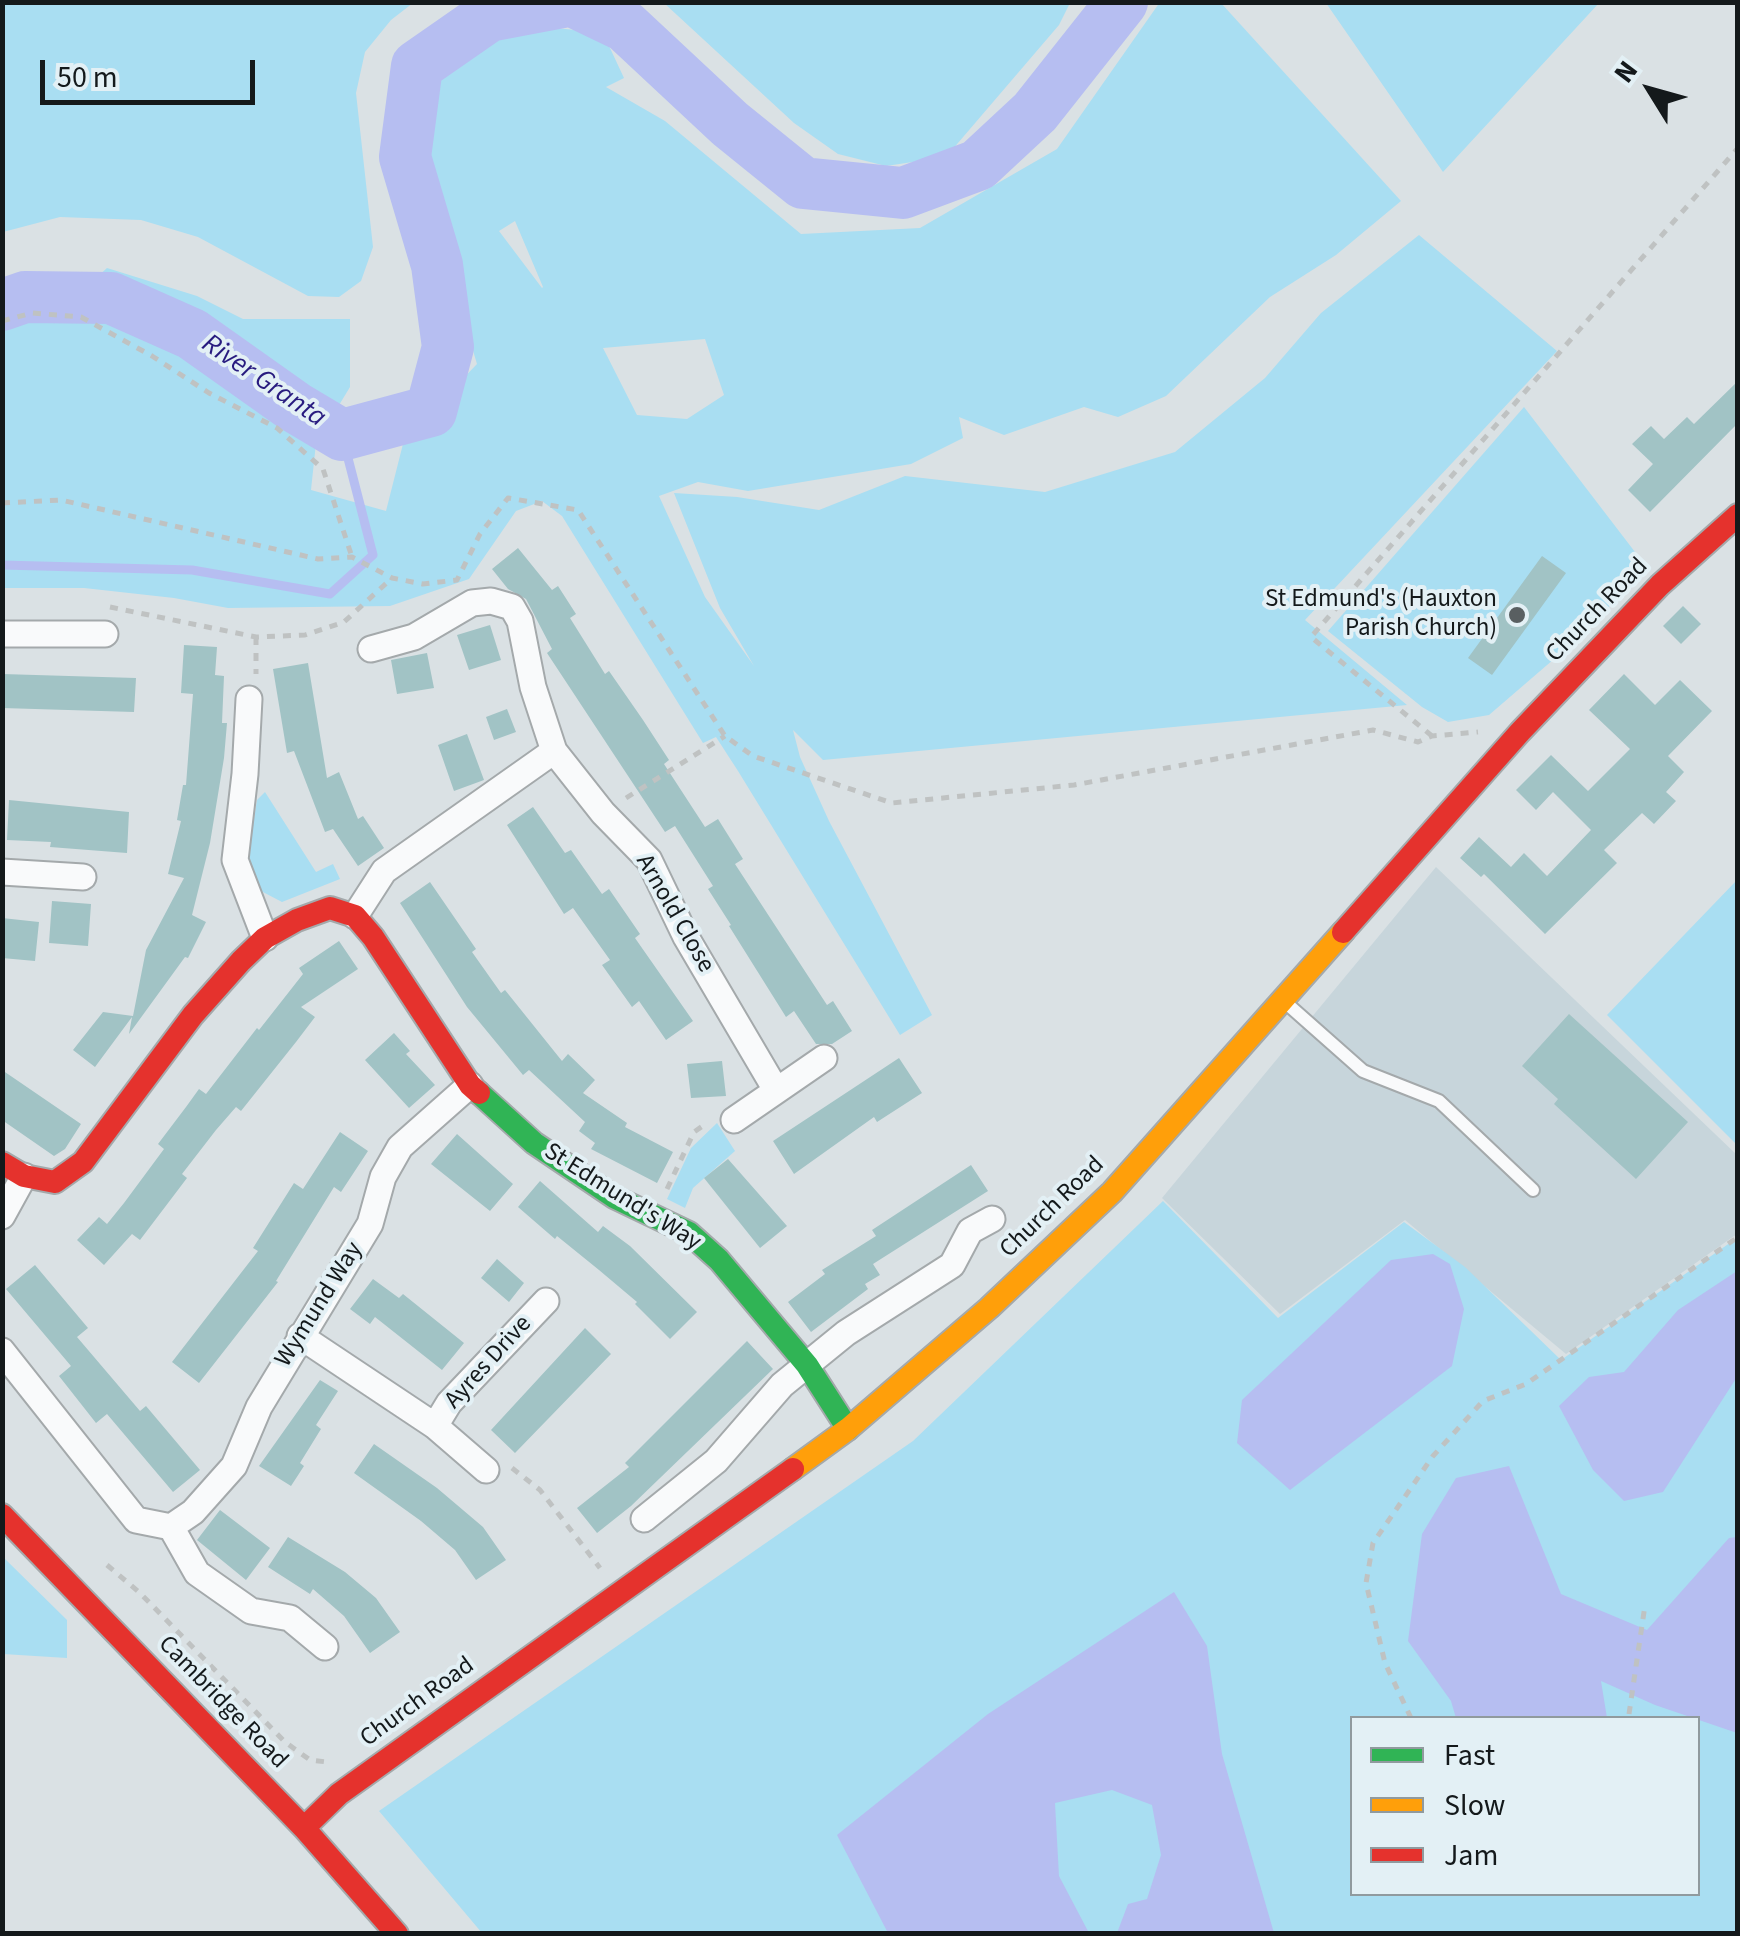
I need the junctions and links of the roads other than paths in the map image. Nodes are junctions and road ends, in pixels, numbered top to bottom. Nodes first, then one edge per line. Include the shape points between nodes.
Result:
1 (1738, 516) edge
2 (2, 634) edge
3 (105, 634) dead end
4 (372, 649) dead end
5 (249, 699) road end
6 (554, 751) junction
7 (2, 872) edge
8 (82, 877) dead end
9 (356, 916) junction
10 (266, 938) junction
11 (1283, 1000) junction
12 (824, 1058) dead end
13 (470, 1084) junction
14 (776, 1090) junction
15 (734, 1120) road end
16 (13, 1170) edge
17 (1533, 1190) dead end
18 (2, 1216) edge
19 (992, 1219) dead end
20 (546, 1301) dead end
21 (300, 1336) junction
22 (2, 1351) edge
23 (807, 1365) junction
24 (434, 1426) junction
25 (848, 1429) junction
26 (486, 1470) road end
27 (2, 1515) edge
28 (644, 1519) dead end
29 (170, 1527) junction
30 (325, 1647) dead end
31 (304, 1828) junction
32 (397, 1934) edge

1 - 11 main road, Church Road via 1660,585 1520,732
2 - 3 street
4 - 6 street, Arnold Close via 414,637 472,602 512,607
5 - 10 street via 235,860
6 - 9 street via 384,872
6 - 14 street, Arnold Close via 649,860
7 - 8 street
9 - 10 main road via 330,908
9 - 13 main road, St Edmund's Way
10 - 16 main road via 193,1015 83,1162 55,1182
11 - 17 lane via 1363,1072 1438,1101
11 - 25 main road, Church Road via 1112,1192
12 - 14 street
13 - 21 street, Wymund Way via 400,1147 383,1176 370,1224
13 - 23 main road, St Edmund's Way via 534,1143 614,1197 688,1233
14 - 15 street
16 - 18 street
19 - 23 street via 970,1231 952,1265
20 - 24 street, Ayres Drive
21 - 24 street, Ayres Drive
21 - 29 street, Wymund Way via 258,1407 234,1466 193,1512
22 - 29 street via 136,1520
23 - 25 main road, St Edmund's Way
23 - 28 street via 716,1461
24 - 26 street, Ayres Drive
25 - 31 main road, Church Road via 338,1794
27 - 31 main road, Cambridge Road
29 - 30 street via 197,1573 251,1611 290,1618
31 - 32 main road, Cambridge Road

